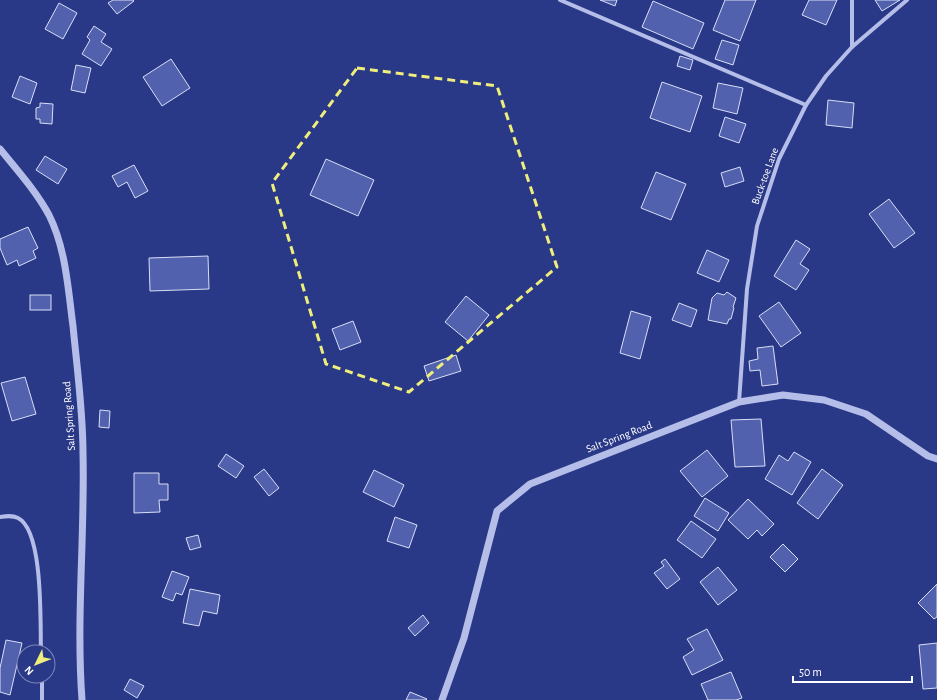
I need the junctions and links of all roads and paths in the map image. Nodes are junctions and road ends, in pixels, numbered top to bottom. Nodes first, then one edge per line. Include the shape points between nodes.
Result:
1 (560, 0) edge
2 (852, 0) edge
3 (907, 0) edge
4 (852, 47) junction
5 (806, 105) junction
6 (0, 149) edge
7 (739, 402) junction
8 (937, 460) edge
9 (0, 517) edge
10 (41, 644) edge
11 (42, 684) edge
12 (42, 700) edge
13 (82, 700) edge
14 (442, 700) edge

1 - 5 street
2 - 4 street
3 - 4 street, Buck-toe Lane
4 - 5 street, Buck-toe Lane via 826,76
5 - 7 street, Buck-toe Lane via 779,159 757,226 747,289
6 - 13 street, Salt Spring Road via 48,214 59,240 66,269 83,452
7 - 8 street, Salt Spring Road via 783,395 824,400 866,414
7 - 14 street, Salt Spring Road via 530,484 497,511 464,638
9 - 10 street via 7,515 18,518 25,524 33,539 37,560
11 - 12 street

